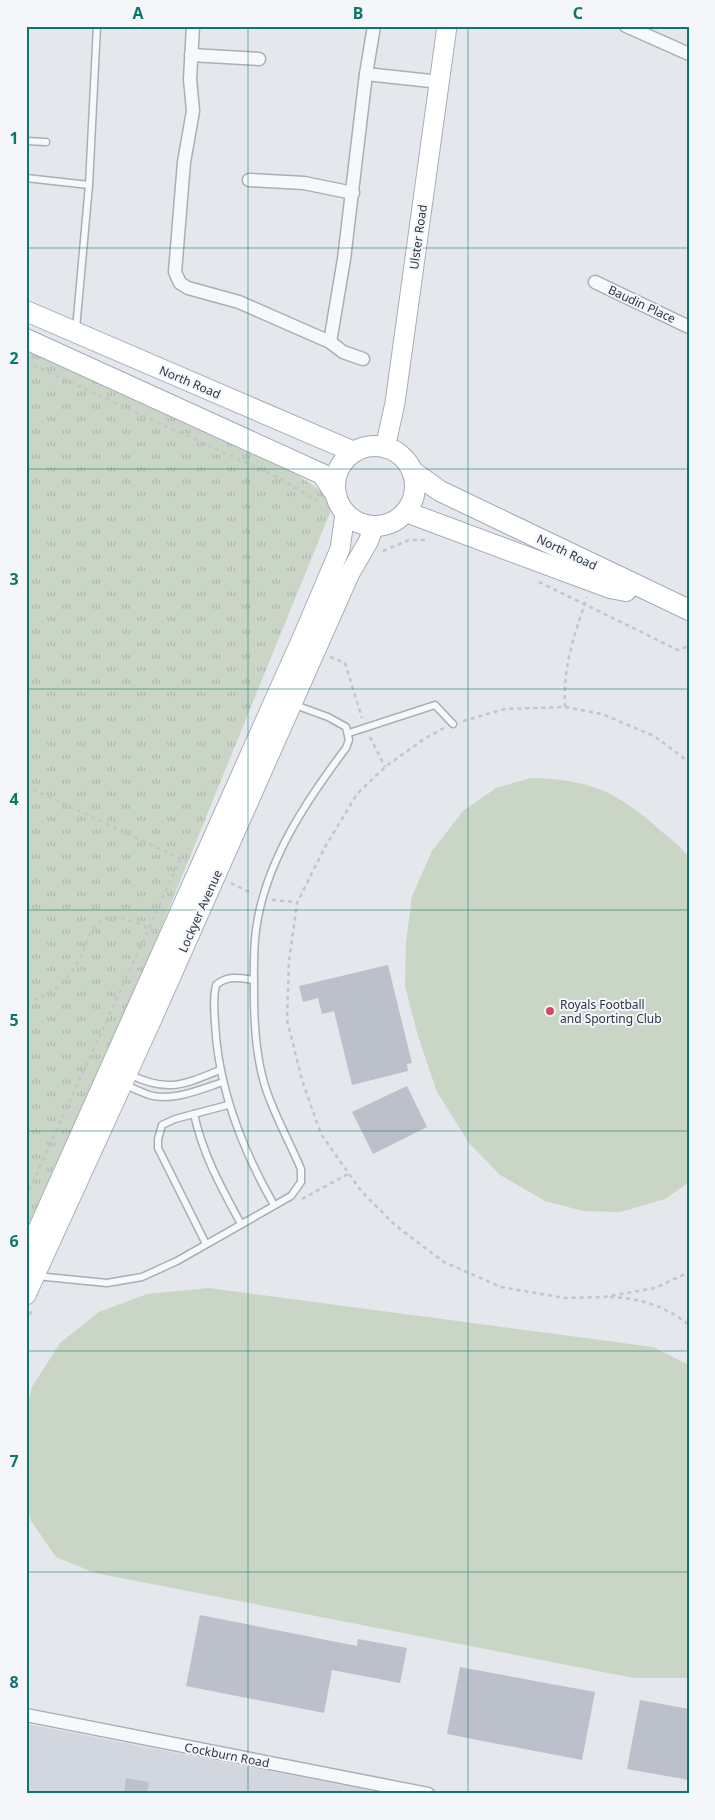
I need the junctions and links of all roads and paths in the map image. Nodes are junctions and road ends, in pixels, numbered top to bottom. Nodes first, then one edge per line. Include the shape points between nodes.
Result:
1 (97, 26) edge
2 (193, 26) edge
3 (374, 26) edge
4 (447, 26) edge
5 (626, 26) edge
6 (689, 54) edge
7 (191, 55) junction
8 (259, 59) dead end
9 (366, 74) junction
10 (440, 82) junction
11 (26, 140) edge
12 (46, 142) dead end
13 (26, 178) edge
14 (249, 180) dead end
15 (89, 185) junction
16 (352, 193) junction
17 (595, 282) dead end
18 (26, 311) edge
19 (689, 327) edge
20 (76, 332) junction
21 (26, 339) edge
22 (330, 342) junction
23 (363, 359) dead end
24 (385, 448) junction
25 (354, 452) junction
26 (412, 471) junction
27 (336, 495) junction
28 (406, 512) junction
29 (346, 514) junction
30 (374, 527) junction
31 (593, 581) junction
32 (680, 606) edge
33 (329, 656) dead end
34 (285, 700) junction
35 (565, 707) junction
36 (453, 724) junction
37 (365, 728) junction
38 (348, 733) junction
39 (689, 762) edge
40 (385, 767) junction
41 (26, 786) edge
42 (181, 858) junction
43 (208, 872) junction
44 (263, 899) junction
45 (297, 902) junction
46 (148, 928) junction
47 (169, 939) junction
48 (254, 980) junction
49 (26, 1002) edge
50 (220, 1070) junction
51 (117, 1074) junction
52 (223, 1082) junction
53 (228, 1105) junction
54 (194, 1114) junction
55 (26, 1197) edge
56 (274, 1205) junction
57 (241, 1224) junction
58 (206, 1244) junction
59 (26, 1256) edge
60 (689, 1272) edge
61 (35, 1275) junction
62 (26, 1295) edge
63 (604, 1297) junction
64 (689, 1325) edge
65 (26, 1715) edge
66 (428, 1794) edge

1 - 15 lane
2 - 7 street
3 - 9 street
4 - 10 main road, Ulster Road
5 - 6 street
7 - 8 street
7 - 22 street via 193,111 184,162 175,272 180,283 239,302
9 - 10 street
9 - 16 street
10 - 24 main road, Ulster Road via 395,403
11 - 12 lane
13 - 15 lane
14 - 16 street via 304,183
15 - 20 lane
16 - 22 street
17 - 19 street, Baudin Place
18 - 20 main road, North Road
20 - 25 main road, North Road
21 - 27 main road via 322,474
22 - 23 street via 343,352
24 - 25 main road via 369,447
24 - 26 main road via 401,456
25 - 27 main road via 340,466
26 - 28 main road via 415,493
26 - 32 main road, North Road via 440,491
27 - 29 main road
28 - 30 main road via 397,520
28 - 31 main road, North Road
29 - 30 main road
29 - 34 main road, Lockyer Avenue via 340,550
30 - 34 main road, Lockyer Avenue
31 - 32 main road, North Road
31 - 35 path via 569,650 564,683
33 - 37 path via 345,663
34 - 38 lane via 328,717 346,727
34 - 43 main road, Lockyer Avenue
35 - 36 path via 505,709
35 - 39 path via 602,714 654,736
36 - 37 lane via 435,705
36 - 40 path via 424,739
37 - 38 lane
37 - 40 path
38 - 44 lane via 346,748 303,808 267,883
40 - 45 path via 357,794
41 - 42 path
42 - 43 path
42 - 46 path
43 - 44 path
43 - 47 main road, Lockyer Avenue
43 - 51 main road, Lockyer Avenue
44 - 45 path
44 - 48 lane via 256,930
45 - 63 path via 289,961 288,1020 302,1080 321,1134 360,1191 395,1226 444,1262 501,1287 566,1298
46 - 47 path
46 - 49 path via 120,917 103,919 94,926 76,967 65,982
46 - 55 path
47 - 51 main road, Lockyer Avenue
48 - 50 lane via 231,977 216,985 214,1004
48 - 56 lane via 257,1051 262,1076 301,1168 301,1182 297,1190
50 - 51 lane via 166,1087
50 - 52 lane
51 - 52 lane via 150,1095 182,1095
51 - 59 main road, Lockyer Avenue
51 - 61 main road, Lockyer Avenue
52 - 53 lane
53 - 54 lane
53 - 56 lane via 258,1178
54 - 57 lane via 206,1156
54 - 58 lane via 162,1125 158,1148
56 - 57 lane
57 - 58 lane
58 - 61 lane via 177,1261 134,1279 107,1283
60 - 63 path via 655,1288
61 - 62 main road, Lockyer Avenue
63 - 64 path via 633,1298 666,1309
65 - 66 street, Cockburn Road

